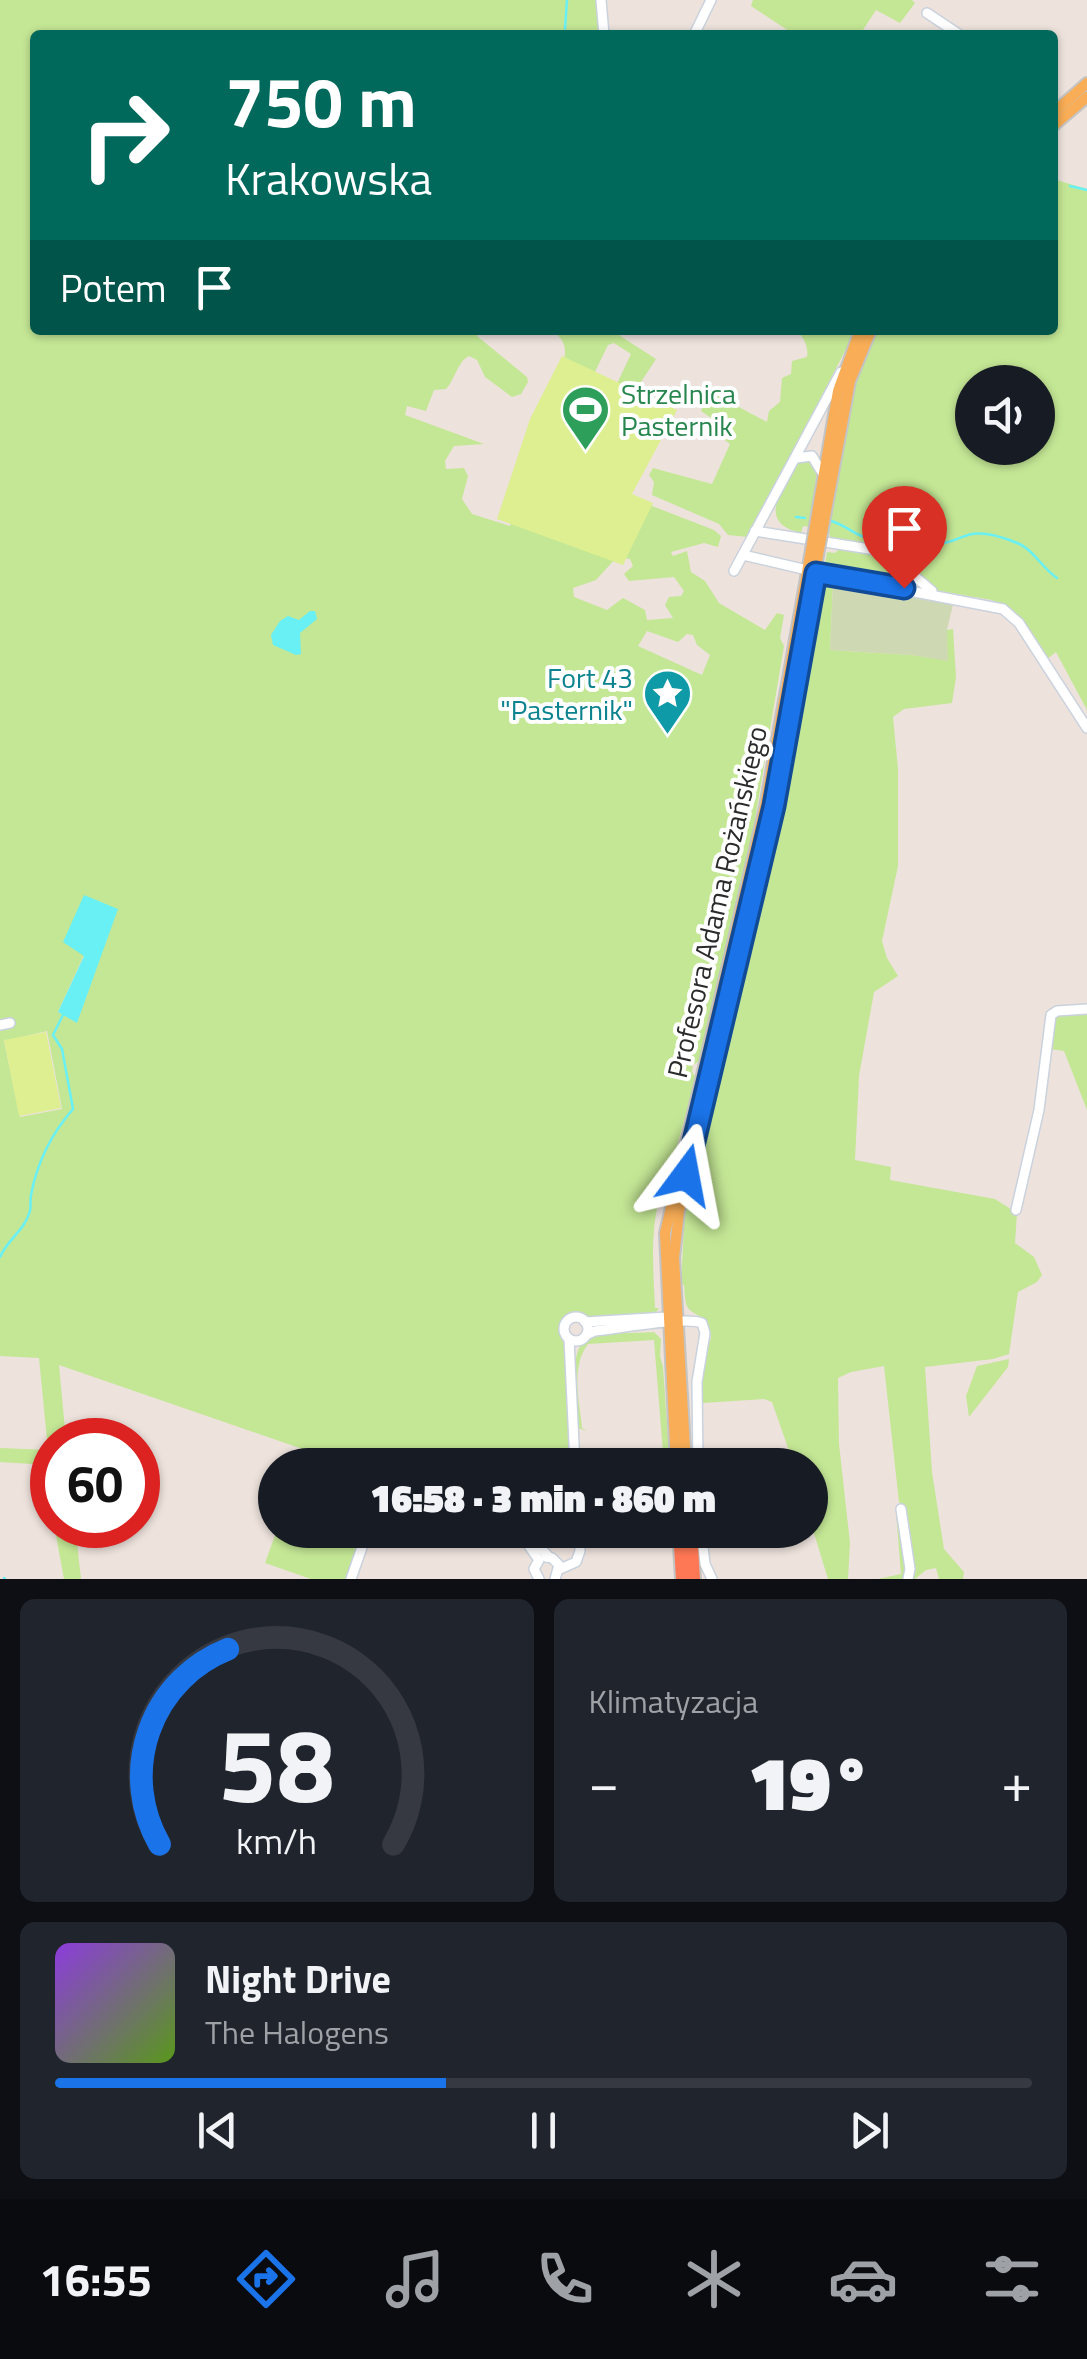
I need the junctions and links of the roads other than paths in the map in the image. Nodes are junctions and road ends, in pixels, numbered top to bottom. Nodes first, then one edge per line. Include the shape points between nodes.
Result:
1 (602, 0) edge
2 (711, 0) edge
3 (927, 13) dead end
4 (604, 30) edge
5 (696, 30) edge
6 (952, 30) edge
7 (1087, 83) edge
8 (1087, 97) edge
9 (1058, 105) edge
10 (1058, 122) edge
11 (858, 335) edge
12 (870, 335) edge
13 (846, 366) junction
14 (840, 407) junction
15 (794, 460) junction
16 (824, 476) junction
17 (772, 502) junction
18 (820, 521) junction
19 (755, 531) junction
20 (786, 534) junction
21 (743, 555) junction
22 (896, 560) junction
23 (905, 567) junction
24 (734, 571) dead end
25 (811, 571) junction
26 (901, 587) junction
27 (936, 594) junction
28 (1087, 728) edge
29 (1087, 1009) edge
30 (1016, 1210) dead end
31 (670, 1320) junction
32 (586, 1322) junction
33 (578, 1338) junction
34 (574, 1448) edge
35 (675, 1448) edge
36 (684, 1448) edge
37 (698, 1448) edge
38 (901, 1508) dead end
39 (362, 1548) edge
40 (533, 1548) edge
41 (579, 1548) edge
42 (681, 1548) edge
43 (691, 1548) edge
44 (694, 1548) edge
45 (698, 1548) edge
46 (552, 1565) edge
47 (350, 1579) edge
48 (539, 1579) edge
49 (681, 1579) edge
50 (693, 1579) edge
51 (701, 1579) edge
52 (712, 1579) edge
53 (908, 1579) edge

1 - 4 street
2 - 5 street
3 - 6 street
7 - 9 main road
8 - 10 main road
11 - 13 main road
12 - 14 main road
13 - 14 main road
13 - 15 street
14 - 16 main road, Profesora Adama Rożańskiego
14 - 18 main road, Profesora Adama Rożańskiego
15 - 16 street via 812,456
15 - 17 street
16 - 18 main road, Profesora Adama Rożańskiego
17 - 19 street
17 - 20 street via 772,519
18 - 25 main road, Profesora Adama Rożańskiego, bridge
19 - 20 street
19 - 21 street
20 - 22 street via 876,550
21 - 24 street
21 - 25 street
22 - 23 street
22 - 26 street
23 - 26 street
23 - 27 street
25 - 26 street
25 - 31 main road, Profesora Adama Rożańskiego via 765,807 668,1216
26 - 27 street
27 - 28 street via 1010,614
29 - 30 street via 1051,1015
31 - 32 street
31 - 33 street
31 - 35 main road, Profesora Adama Rożańskiego
31 - 36 main road, Profesora Adama Rożańskiego
31 - 37 street via 696,1320 704,1329 696,1382
32 - 33 street
32 - 33 street via 566,1321 564,1330
33 - 34 street via 570,1380
38 - 53 street
39 - 47 street
40 - 46 street
41 - 46 street via 574,1564
42 - 49 highway
43 - 50 highway
44 - 51 main road
45 - 52 street
46 - 48 street via 534,1570

